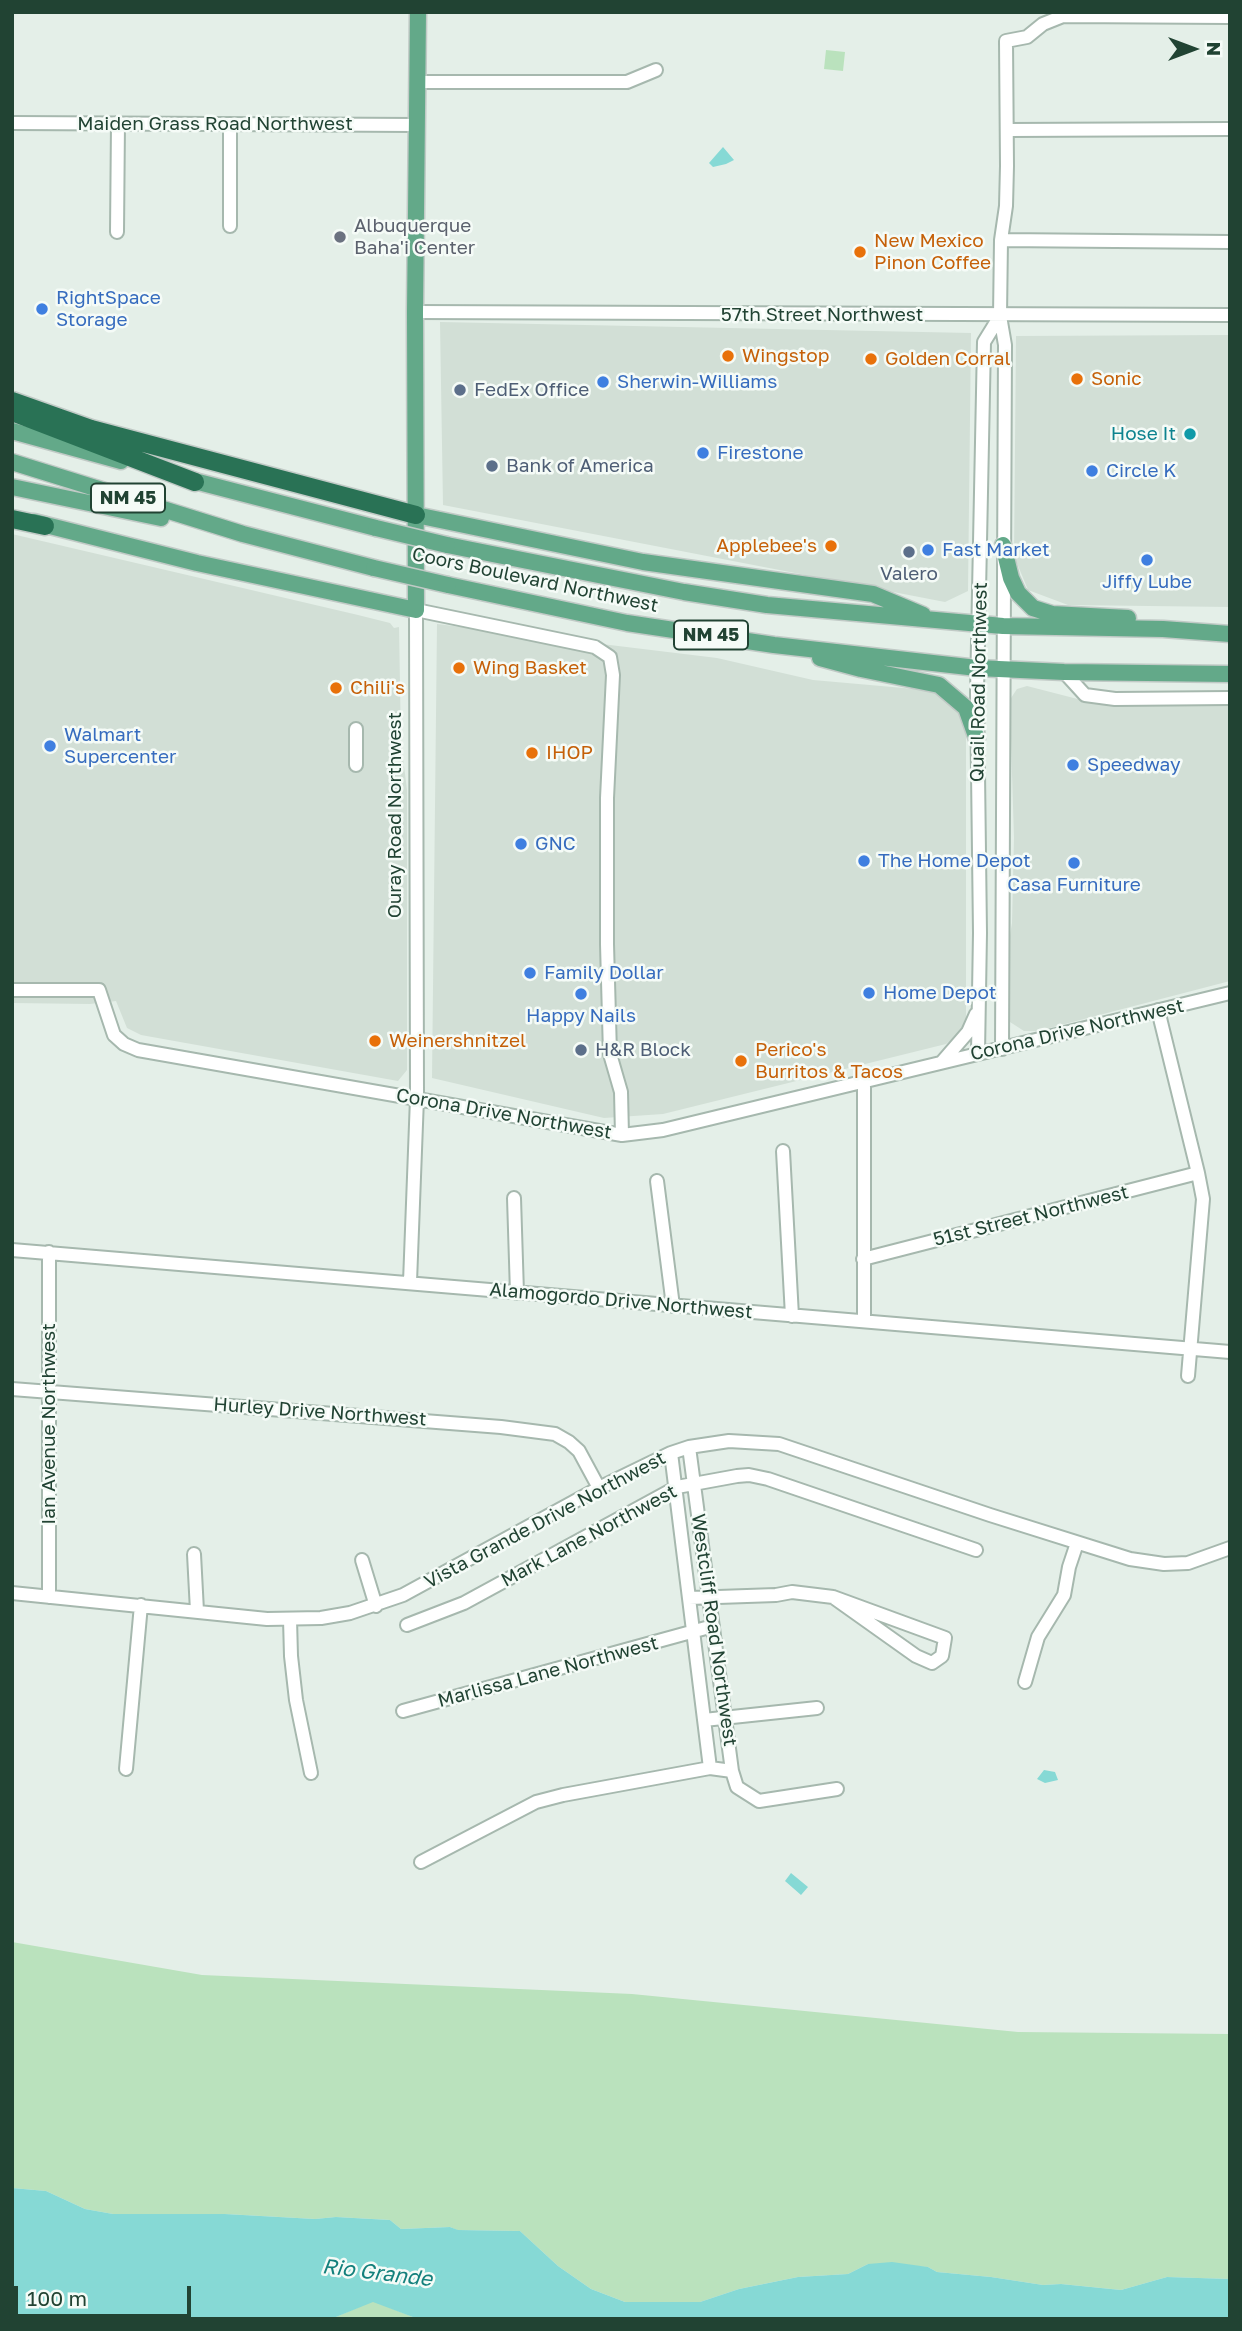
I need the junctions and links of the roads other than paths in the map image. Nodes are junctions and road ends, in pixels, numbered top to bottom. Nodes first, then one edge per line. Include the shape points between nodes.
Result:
1 (418, 12) edge
2 (1230, 17) edge
3 (656, 70) dead end
4 (417, 82) junction
5 (12, 123) edge
6 (118, 123) junction
7 (230, 124) junction
8 (417, 125) junction
9 (1008, 130) junction
10 (1230, 130) edge
11 (230, 226) dead end
12 (117, 232) dead end
13 (1001, 240) junction
14 (1230, 242) edge
15 (415, 312) junction
16 (1230, 315) edge
17 (1000, 316) junction
18 (12, 401) edge
19 (12, 412) edge
20 (12, 430) edge
21 (12, 462) edge
22 (195, 482) junction
23 (12, 487) edge
24 (416, 515) junction
25 (12, 517) edge
26 (45, 526) joint
27 (243, 534) junction
28 (1003, 545) junction
29 (416, 610) junction
30 (935, 621) junction
31 (979, 624) junction
32 (1003, 626) junction
33 (1163, 629) junction
34 (1230, 635) edge
35 (774, 645) junction
36 (977, 668) junction
37 (1003, 669) junction
38 (1065, 672) junction
39 (1230, 674) edge
40 (1230, 698) edge
41 (356, 729) dead end
42 (977, 739) junction
43 (356, 765) dead end
44 (980, 933) junction
45 (1001, 933) junction
46 (12, 990) edge
47 (1230, 993) edge
48 (979, 1008) junction
49 (1158, 1010) junction
50 (1002, 1049) junction
51 (978, 1053) junction
52 (941, 1063) junction
53 (864, 1081) junction
54 (417, 1098) junction
55 (622, 1135) junction
56 (783, 1151) dead end
57 (1198, 1173) junction
58 (657, 1181) dead end
59 (513, 1198) dead end
60 (12, 1250) edge
61 (49, 1252) junction
62 (863, 1259) junction
63 (410, 1282) junction
64 (517, 1293) junction
65 (673, 1306) junction
66 (792, 1316) junction
67 (864, 1321) junction
68 (1190, 1348) junction
69 (1230, 1352) edge
70 (1188, 1376) dead end
71 (12, 1389) edge
72 (49, 1392) junction
73 (689, 1447) junction
74 (671, 1453) junction
75 (694, 1483) junction
76 (677, 1487) junction
77 (599, 1488) junction
78 (1077, 1544) junction
79 (1230, 1548) edge
80 (976, 1550) dead end
81 (194, 1554) dead end
82 (362, 1560) dead end
83 (12, 1593) edge
84 (709, 1596) junction
85 (49, 1597) junction
86 (833, 1597) junction
87 (689, 1598) junction
88 (141, 1605) junction
89 (376, 1606) junction
90 (197, 1611) junction
91 (290, 1619) junction
92 (407, 1625) dead end
93 (713, 1626) junction
94 (693, 1632) junction
95 (1025, 1682) dead end
96 (817, 1708) dead end
97 (403, 1711) dead end
98 (725, 1718) junction
99 (704, 1720) junction
100 (126, 1769) dead end
101 (710, 1769) junction
102 (733, 1771) junction
103 (311, 1773) dead end
104 (837, 1789) dead end
105 (421, 1862) dead end

1 - 4 main road, Ouray Road Northwest
2 - 9 street, Quail Road Northwest via 1063,16 1027,37 1006,41
3 - 4 street via 626,82
4 - 8 main road, Ouray Road Northwest
5 - 6 street, Maiden Grass Road Northwest
6 - 7 street, Maiden Grass Road Northwest
6 - 12 street
7 - 8 street, Maiden Grass Road Northwest
7 - 11 street
8 - 15 main road, Ouray Road Northwest
9 - 10 street
9 - 13 street, Quail Road Northwest
13 - 14 street
13 - 17 street, Quail Road Northwest
15 - 17 street, 57th Street Northwest
15 - 24 main road, Ouray Road Northwest
16 - 17 street, 57th Street Northwest
17 - 28 street, Quail Road Northwest via 1005,345
17 - 31 street, Quail Road Northwest via 984,342
18 - 24 highway via 90,429
19 - 22 highway
20 - 22 main road, Coors Boulevard Northwest / NM 45
21 - 27 main road, Coors Boulevard Northwest / NM 45
22 - 30 main road, Coors Boulevard Northwest / NM 45, bridge via 447,545 684,592
23 - 27 main road
24 - 29 main road, Ouray Road Northwest
24 - 30 main road via 643,562 873,594
25 - 26 highway
26 - 29 main road
27 - 35 main road, Coors Boulevard Northwest / NM 45, bridge via 449,585 627,622
28 - 32 street, Quail Road Northwest
28 - 33 main road via 1018,593 1033,608 1052,614 1135,619
29 - 54 street, Ouray Road Northwest
29 - 55 street via 595,647 610,657 610,1054 621,1092
30 - 31 main road, Coors Boulevard Northwest / NM 45
31 - 32 main road, Coors Boulevard Northwest / NM 45
31 - 36 street, Quail Road Northwest
32 - 33 main road, Coors Boulevard Northwest / NM 45
32 - 37 street, Quail Road Northwest
33 - 34 main road, Coors Boulevard Northwest / NM 45
35 - 36 main road, Coors Boulevard Northwest / NM 45
35 - 42 main road via 939,685 966,708
36 - 37 main road, Coors Boulevard Northwest / NM 45
36 - 42 street, Quail Road Northwest
37 - 38 main road, Coors Boulevard Northwest / NM 45
37 - 45 street, Quail Road Northwest
38 - 39 main road, Coors Boulevard Northwest / NM 45
38 - 40 street via 1085,695
41 - 43 street
42 - 44 street, Quail Road Northwest
44 - 45 street
44 - 48 street, Quail Road Northwest
45 - 50 street, Quail Road Northwest
46 - 54 street, Corona Drive Northwest via 99,990 114,1035 138,1050
47 - 49 street, Corona Drive Northwest
48 - 51 street, Quail Road Northwest
48 - 52 street via 968,1032
49 - 50 street, Corona Drive Northwest
49 - 57 street
50 - 51 street, Corona Drive Northwest
51 - 52 street, Corona Drive Northwest
52 - 53 street, Corona Drive Northwest
53 - 55 street, Corona Drive Northwest via 663,1130
53 - 62 street
54 - 55 street, Corona Drive Northwest
54 - 63 street, Ouray Road Northwest
56 - 66 street
57 - 62 street, 51st Street Northwest
57 - 68 street via 1203,1199
58 - 65 street
59 - 64 street
60 - 61 street, Alamogordo Drive Northwest
61 - 63 street, Alamogordo Drive Northwest
61 - 72 street, Ian Avenue Northwest
62 - 67 street
63 - 64 street, Alamogordo Drive Northwest
64 - 65 street, Alamogordo Drive Northwest
65 - 66 street, Alamogordo Drive Northwest
66 - 67 street, Alamogordo Drive Northwest
67 - 68 street, Alamogordo Drive Northwest
68 - 69 street, Alamogordo Drive Northwest
68 - 70 street
71 - 72 street, Hurley Drive Northwest
72 - 77 street, Hurley Drive Northwest via 555,1434 579,1451
72 - 85 street, Ian Avenue Northwest
73 - 74 street, Vista Grande Drive Northwest
73 - 75 street, Westcliff Road Northwest
73 - 78 street, Vista Grande Drive Northwest via 729,1441 779,1444
74 - 76 street, Westcliff Road Northwest
74 - 77 street, Vista Grande Drive Northwest
75 - 76 street, Mark Lane Northwest
75 - 80 street, Mark Lane Northwest via 749,1475 768,1479
75 - 84 street, Westcliff Road Northwest
76 - 87 street, Westcliff Road Northwest
76 - 92 street, Mark Lane Northwest via 464,1603
77 - 89 street, Vista Grande Drive Northwest
78 - 79 street, Vista Grande Drive Northwest via 1164,1563 1188,1563
78 - 95 street via 1064,1595 1038,1637
81 - 90 street
82 - 89 street
83 - 85 street, Vista Grande Drive Northwest
84 - 86 street via 792,1592
84 - 87 street
84 - 93 street, Westcliff Road Northwest
85 - 88 street, Vista Grande Drive Northwest
86 - 86 street via 945,1638 942,1656 932,1664 916,1656
87 - 94 street, Westcliff Road Northwest
88 - 90 street, Vista Grande Drive Northwest
88 - 100 street
89 - 91 street, Vista Grande Drive Northwest via 321,1618
90 - 91 street, Vista Grande Drive Northwest
91 - 103 street via 296,1699
93 - 94 street, Marlissa Lane Northwest
93 - 98 street, Westcliff Road Northwest
94 - 97 street, Marlissa Lane Northwest
94 - 99 street, Westcliff Road Northwest
96 - 98 street
98 - 99 street
98 - 102 street, Westcliff Road Northwest
99 - 101 street, Westcliff Road Northwest
101 - 102 street
101 - 105 street via 536,1802
102 - 104 street via 737,1787 759,1801

